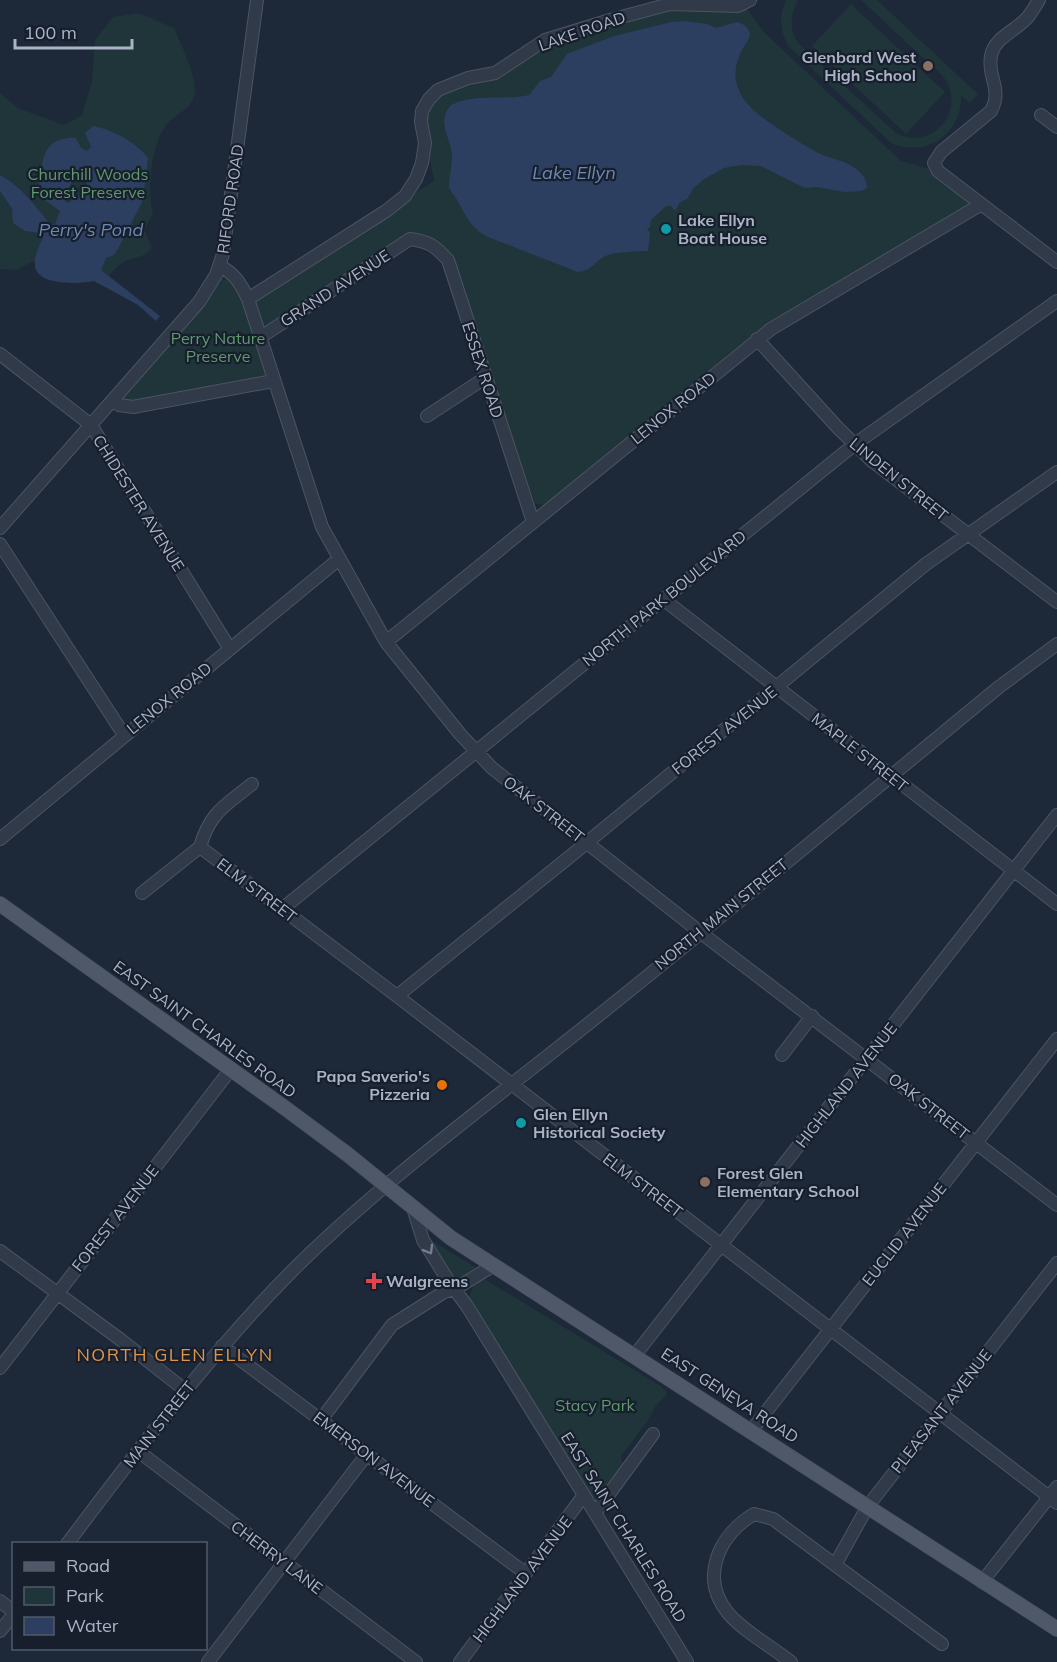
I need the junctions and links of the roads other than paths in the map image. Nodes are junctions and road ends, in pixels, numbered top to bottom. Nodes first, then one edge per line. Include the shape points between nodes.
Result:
1 (257, 0) edge
2 (750, 0) edge
3 (1039, 0) edge
4 (1041, 115) dead end
5 (1057, 127) edge
6 (981, 205) junction
7 (410, 239) joint
8 (1057, 262) edge
9 (220, 266) junction
10 (248, 299) junction
11 (1057, 301) edge
12 (261, 337) junction
13 (757, 339) junction
14 (0, 354) edge
15 (485, 378) junction
16 (273, 381) junction
17 (114, 400) junction
18 (426, 416) dead end
19 (91, 425) junction
20 (855, 444) junction
21 (1057, 472) edge
22 (533, 522) junction
23 (0, 528) edge
24 (969, 535) junction
25 (0, 544) edge
26 (339, 559) junction
27 (663, 599) junction
28 (1057, 602) edge
29 (386, 642) junction
30 (1057, 644) edge
31 (230, 649) junction
32 (776, 687) junction
33 (124, 735) junction
34 (476, 751) junction
35 (890, 776) junction
36 (252, 784) dead end
37 (1057, 815) edge
38 (0, 838) edge
39 (587, 843) junction
40 (200, 847) junction
41 (1014, 871) junction
42 (142, 893) dead end
43 (0, 904) edge
44 (1057, 904) edge
45 (282, 909) junction
46 (700, 932) junction
47 (397, 996) junction
48 (812, 1016) junction
49 (1057, 1039) edge
50 (782, 1055) dead end
51 (867, 1059) junction
52 (231, 1069) junction
53 (511, 1084) junction
54 (976, 1142) junction
55 (387, 1186) junction
56 (1057, 1205) edge
57 (413, 1208) junction
58 (722, 1246) junction
59 (0, 1251) edge
60 (1057, 1263) edge
61 (494, 1265) junction
62 (454, 1289) junction
63 (57, 1292) junction
64 (830, 1329) junction
65 (222, 1346) junction
66 (635, 1355) junction
67 (0, 1368) edge
68 (185, 1390) junction
69 (940, 1413) junction
70 (321, 1420) junction
71 (751, 1431) junction
72 (653, 1434) dead end
73 (138, 1451) junction
74 (367, 1454) junction
75 (584, 1495) junction
76 (1054, 1496) edge
77 (867, 1506) junction
78 (595, 1513) junction
79 (69, 1542) edge
80 (285, 1563) junction
81 (835, 1565) junction
82 (525, 1573) junction
83 (982, 1582) junction
84 (0, 1601) edge
85 (12, 1610) edge
86 (12, 1615) edge
87 (1057, 1629) edge
88 (0, 1631) edge
89 (942, 1644) dead end
90 (208, 1662) edge
91 (416, 1662) edge
92 (460, 1662) edge
93 (687, 1662) edge
94 (791, 1662) edge

1 - 9 street, RIFORD ROAD
2 - 10 street, LAKE ROAD via 738,6 670,4 610,20 545,40 502,70 438,90 422,111 422,163 405,196
3 - 6 street via 1027,18 994,49 991,71 996,101 991,111 941,152 934,163 938,171
4 - 5 street
6 - 8 street
6 - 13 street, LENOX ROAD
7 - 12 street, GRAND AVENUE
7 - 15 street, ESSEX ROAD via 426,241 448,260
9 - 10 street, OAK STREET via 240,282
9 - 17 street, RIFORD ROAD via 199,302
10 - 12 street, OAK STREET
11 - 20 street, NORTH PARK BOULEVARD
12 - 16 street, OAK STREET
13 - 20 street, LINDEN STREET
13 - 22 street, LENOX ROAD
14 - 19 street, CHIDESTER AVENUE
15 - 18 street
15 - 22 street, ESSEX ROAD
16 - 17 street via 133,407
16 - 26 street, OAK STREET via 322,527
17 - 19 street, RIFORD ROAD
19 - 23 street, RIFORD ROAD
19 - 31 street, CHIDESTER AVENUE
20 - 24 street, LINDEN STREET
20 - 27 street, NORTH PARK BOULEVARD
21 - 24 street, FOREST AVENUE
22 - 29 street, LENOX ROAD
24 - 28 street, LINDEN STREET
24 - 32 street, FOREST AVENUE via 926,564
25 - 33 street
26 - 29 street, OAK STREET
26 - 31 street, LENOX ROAD
27 - 32 street, MAPLE STREET
27 - 34 street, NORTH PARK BOULEVARD
29 - 34 street, OAK STREET
30 - 35 street, NORTH MAIN STREET
31 - 33 street, LENOX ROAD
32 - 35 street, MAPLE STREET
32 - 39 street, FOREST AVENUE
33 - 38 street, LENOX ROAD
34 - 39 street, OAK STREET
34 - 45 street, NORTH PARK BOULEVARD
35 - 41 street, MAPLE STREET
35 - 46 street, NORTH MAIN STREET
36 - 40 street via 213,816
37 - 41 street, HIGHLAND AVENUE
39 - 46 street, OAK STREET
39 - 47 street, FOREST AVENUE
40 - 42 street
40 - 45 street, ELM STREET
41 - 44 street, MAPLE STREET
41 - 51 street, HIGHLAND AVENUE
43 - 52 main road, EAST SAINT CHARLES ROAD
45 - 47 street, ELM STREET
46 - 48 street, OAK STREET
46 - 53 street, NORTH MAIN STREET
47 - 53 street, ELM STREET
48 - 50 street
48 - 51 street, OAK STREET
49 - 54 street, EUCLID AVENUE
51 - 54 street, OAK STREET
51 - 58 street, HIGHLAND AVENUE
52 - 55 main road, EAST SAINT CHARLES ROAD
52 - 63 street, FOREST AVENUE
53 - 55 street, NORTH MAIN STREET
53 - 58 street, ELM STREET
54 - 56 street, OAK STREET
54 - 64 street, EUCLID AVENUE
55 - 57 main road, EAST GENEVA ROAD
55 - 65 street, MAIN STREET via 300,1263
57 - 61 main road, EAST GENEVA ROAD
57 -> 62 street, EAST SAINT CHARLES ROAD via 423,1240
58 - 64 street, ELM STREET
58 - 66 street, HIGHLAND AVENUE
59 - 63 street
60 - 69 street, PLEASANT AVENUE
61 - 62 street
61 - 66 main road, EAST GENEVA ROAD
62 - 70 street via 392,1325
62 - 75 street, EAST SAINT CHARLES ROAD
63 - 67 street, FOREST AVENUE
63 - 68 street
64 - 69 street, ELM STREET
64 - 71 street, EUCLID AVENUE
65 - 68 street, MAIN STREET
65 - 70 street, EMERSON AVENUE
66 - 71 main road, EAST GENEVA ROAD
68 - 73 street, MAIN STREET
69 - 76 street, ELM STREET
69 - 77 street, PLEASANT AVENUE
70 - 74 street, EMERSON AVENUE
71 - 77 main road, EAST GENEVA ROAD
72 - 78 street, HIGHLAND AVENUE
73 - 79 street, MAIN STREET
73 - 80 street, CHERRY LANE
74 - 80 street
74 - 82 street, EMERSON AVENUE
75 - 78 street, EAST SAINT CHARLES ROAD
75 - 82 street, HIGHLAND AVENUE
76 - 83 street
77 - 81 street, PLEASANT AVENUE
77 - 83 main road, EAST GENEVA ROAD
78 - 93 street, EAST SAINT CHARLES ROAD
80 - 90 street
80 - 91 street, CHERRY LANE
81 - 89 street
81 - 94 street via 773,1519 754,1514 738,1523 721,1547 714,1581 724,1606
82 - 92 street, HIGHLAND AVENUE
83 - 87 main road, EAST GENEVA ROAD
84 - 85 street
86 - 88 street

